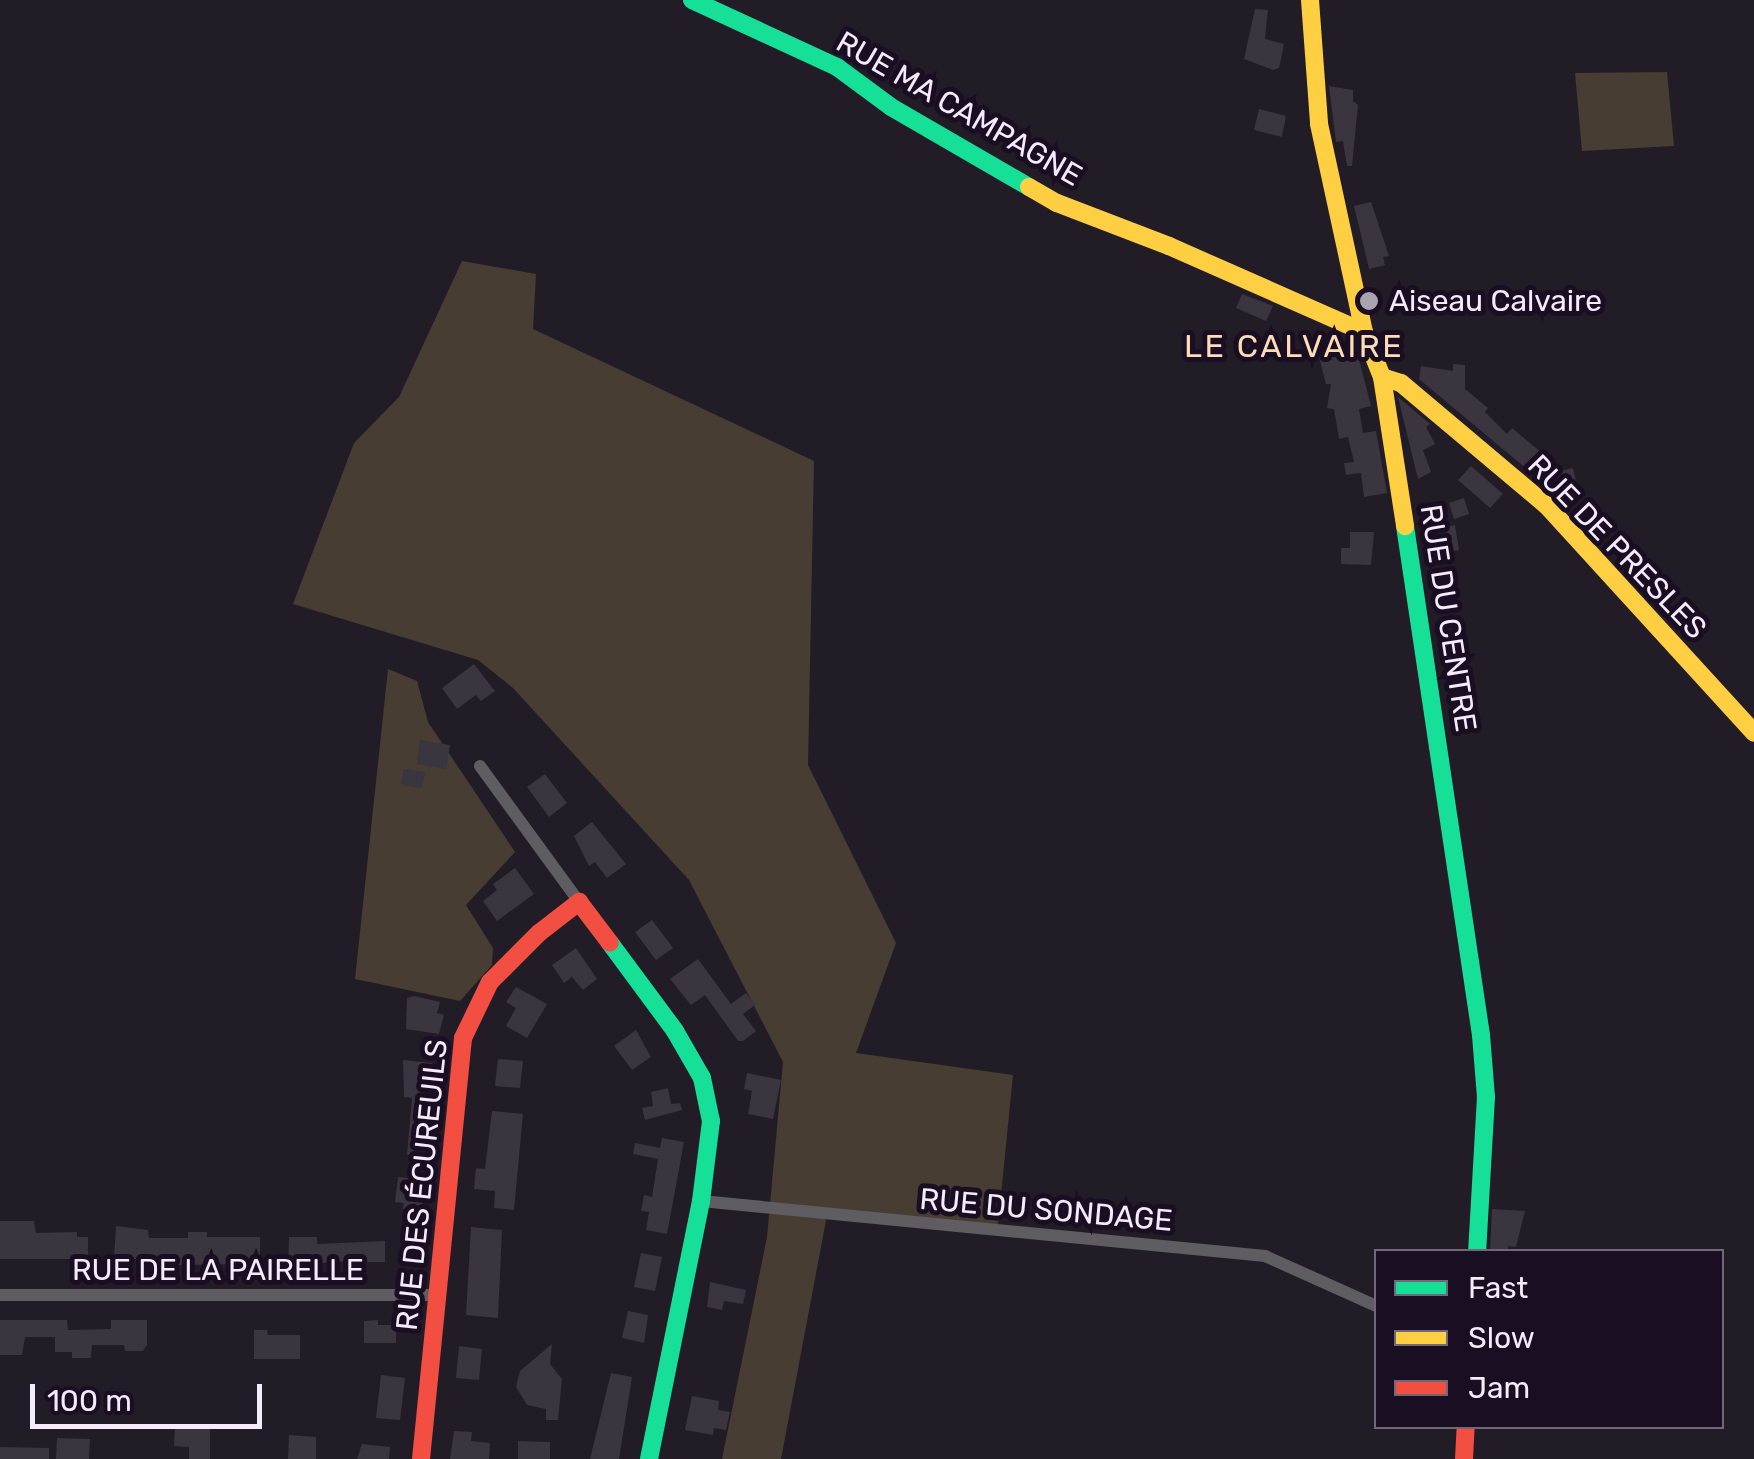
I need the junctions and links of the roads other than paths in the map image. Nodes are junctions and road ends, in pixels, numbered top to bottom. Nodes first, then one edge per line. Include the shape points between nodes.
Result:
1 (692, 0) edge
2 (1310, 0) edge
3 (1364, 332) junction
4 (1382, 377) junction
5 (1754, 732) edge
6 (480, 766) dead end
7 (580, 902) junction
8 (701, 1201) junction
9 (1477, 1249) edge
10 (0, 1295) edge
11 (436, 1296) junction
12 (1374, 1305) edge
13 (1466, 1429) edge
14 (422, 1459) edge
15 (648, 1459) edge
16 (1464, 1459) edge

1 - 3 street, RUE MA CAMPAGNE via 837,67 891,107 1057,203
2 - 3 street, RUE DU CENTRE via 1318,124
3 - 4 street, RUE DU CENTRE
4 - 5 street, RUE DE PRESLES via 1401,383 1547,506
4 - 9 street, RUE DU CENTRE via 1481,1035 1486,1096
6 - 7 street
7 - 8 street via 702,1078 711,1121
7 - 11 street, RUE DES ÉCUREUILS via 490,982 464,1038
8 - 12 street, RUE DU SONDAGE via 1266,1256
8 - 15 street
10 - 11 street, RUE DE LA PAIRELLE
11 - 14 street, RUE DES ÉCUREUILS
13 - 16 street

